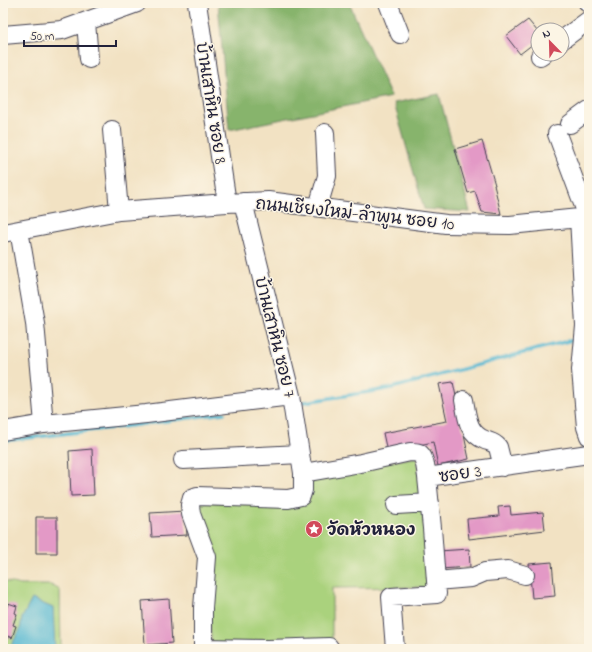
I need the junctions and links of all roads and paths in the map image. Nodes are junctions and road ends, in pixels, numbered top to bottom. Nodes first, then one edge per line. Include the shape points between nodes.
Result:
1 (137, 3) edge
2 (197, 3) edge
3 (388, 3) edge
4 (118, 6) edge
5 (589, 20) edge
6 (86, 22) junction
7 (400, 34) dead end
8 (570, 34) edge
9 (3, 35) edge
10 (89, 59) dead end
11 (589, 110) edge
12 (112, 130) dead end
13 (324, 133) dead end
14 (235, 203) junction
15 (318, 207) junction
16 (119, 211) junction
17 (585, 218) edge
18 (11, 232) edge
19 (586, 326) edge
20 (291, 396) junction
21 (464, 400) dead end
22 (44, 424) junction
23 (3, 431) edge
24 (589, 436) edge
25 (300, 454) junction
26 (589, 454) edge
27 (183, 460) dead end
28 (503, 466) junction
29 (303, 473) junction
30 (427, 477) junction
31 (430, 503) junction
32 (396, 506) dead end
33 (525, 575) dead end
34 (436, 581) junction
35 (329, 648) edge
36 (203, 649) edge
37 (395, 649) edge

1 - 4 street
2 - 14 street, บ้านเสาหิน ซอย 8
3 - 7 street
4 - 6 street
5 - 8 street
6 - 9 street via 62,30
6 - 10 street
11 - 17 street via 563,129
12 - 16 street
13 - 15 street via 327,176
14 - 15 street, ถนนเชียงใหม่-ลำพูน ซอย 10 via 268,201
14 - 16 street, ถนนเชียงใหม่-ลำพูน ซอย 10
14 - 20 street, บ้านเสาหิน ซอย 7
15 - 17 street, ถนนเชียงใหม่-ลำพูน ซอย 10 via 446,224 510,225
16 - 18 street, ถนนเชียงใหม่-ลำพูน ซอย 10
17 - 19 street
18 - 22 street via 35,323
19 - 24 street via 581,370
20 - 22 street
20 - 25 street, บ้านเสาหิน ซอย 7
21 - 28 street via 470,429 498,447
22 - 23 street
25 - 27 street
25 - 29 street, บ้านเสาหิน ซอย 7
26 - 28 street, ซอย 3
28 - 30 street, ซอย 3
29 - 30 street, ซอย 3 via 418,452 422,454
29 - 36 street, บ้านเสาหิน ซอย 7 via 303,493 301,496 288,499 197,496 192,498 191,514 207,557
30 - 31 street
31 - 32 street
31 - 34 street
33 - 34 street via 508,570 486,572 471,578
34 - 37 street via 437,594 391,597
35 - 36 street

